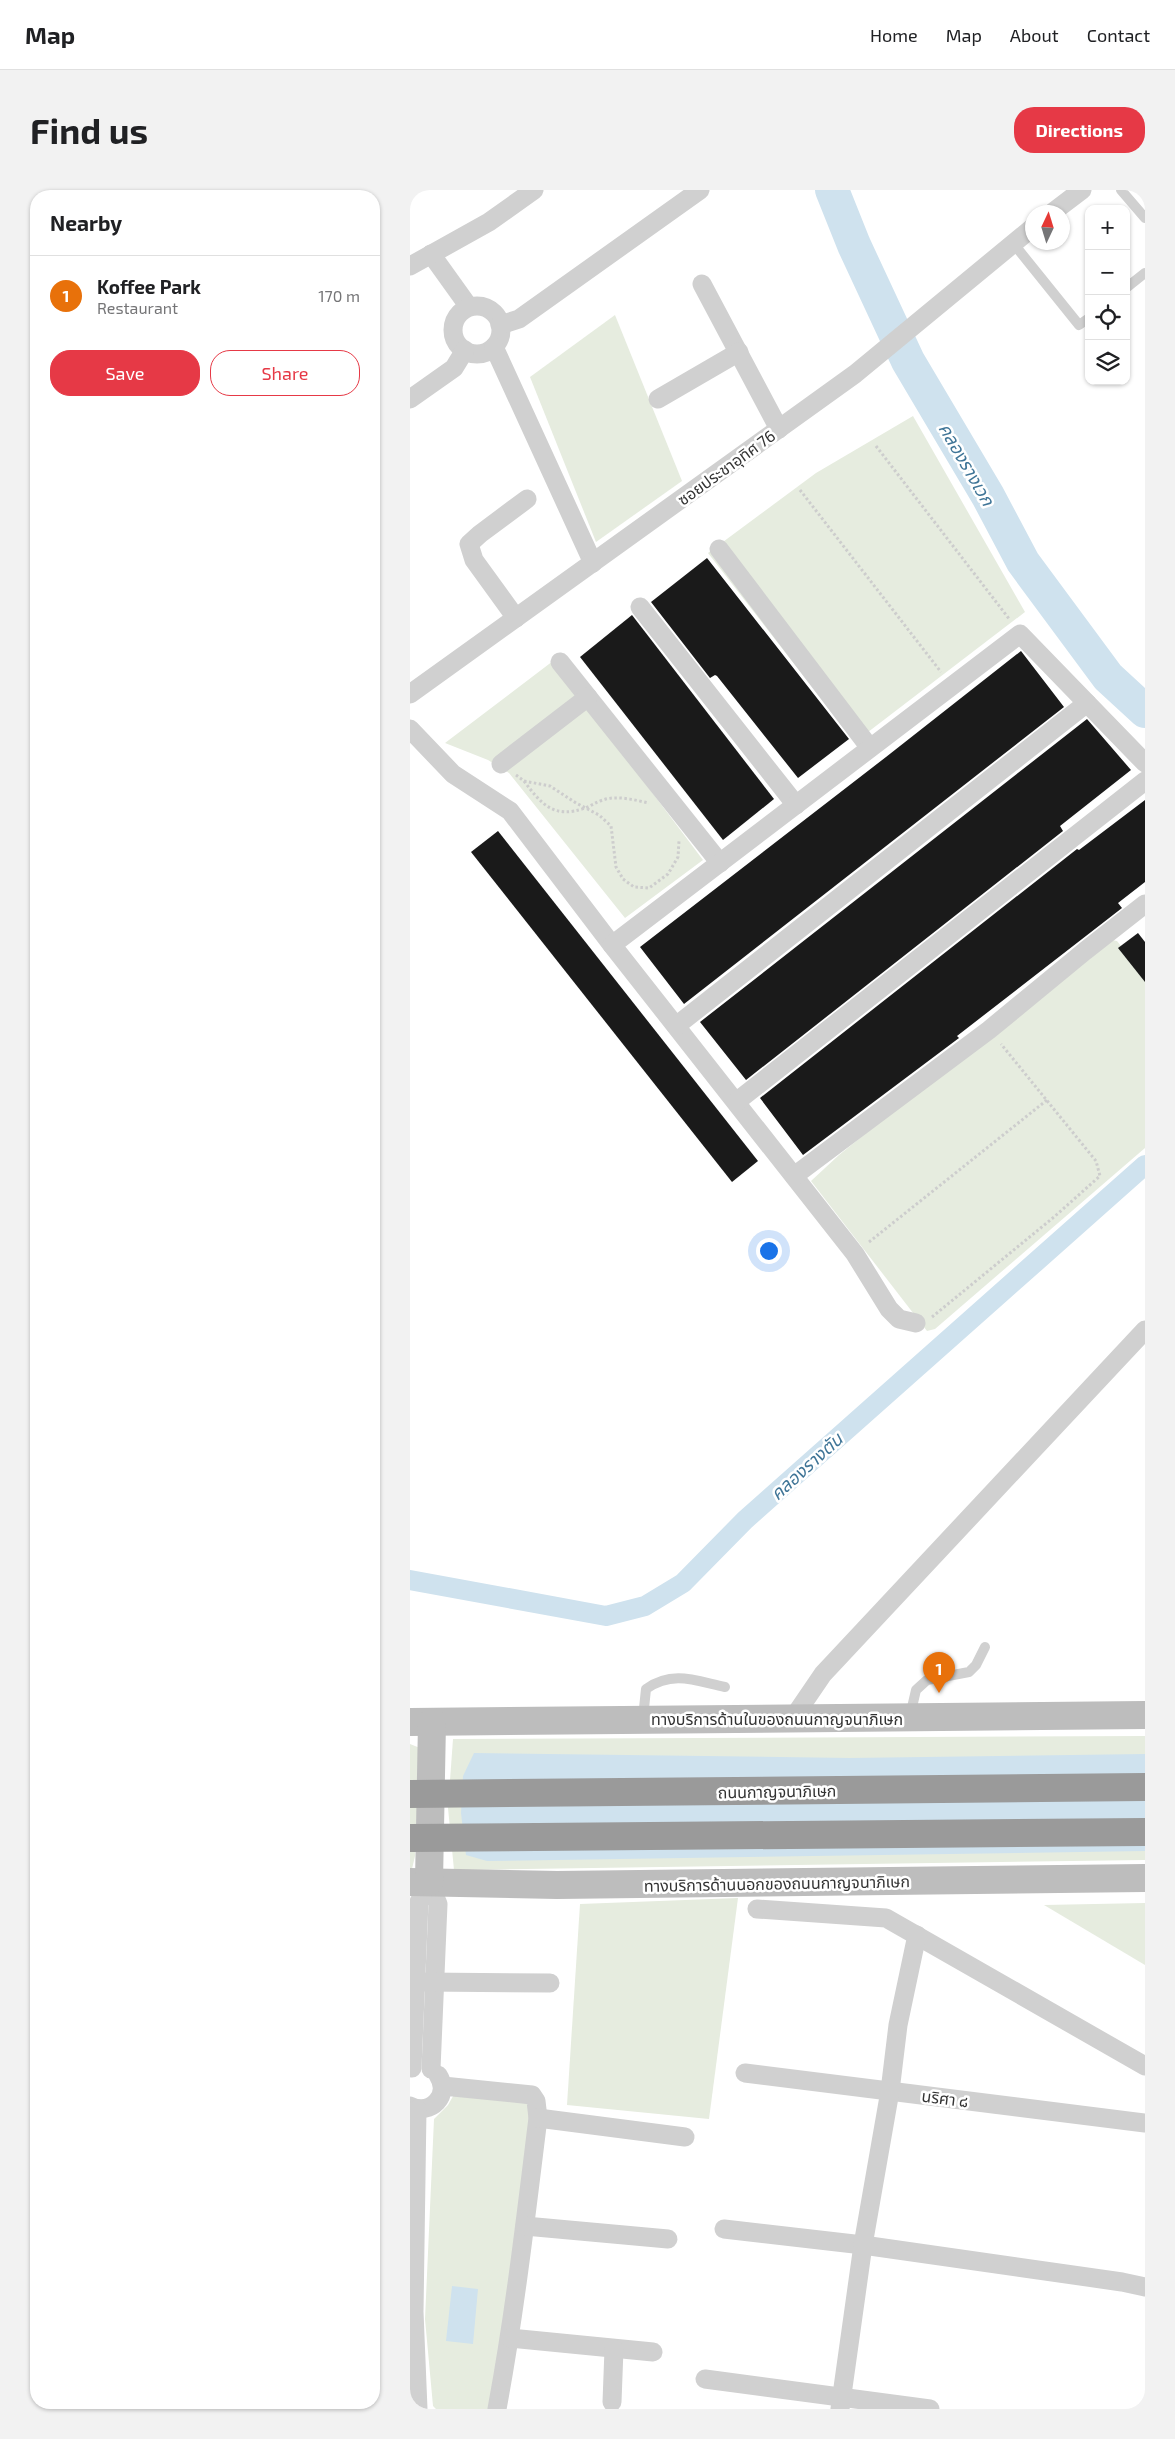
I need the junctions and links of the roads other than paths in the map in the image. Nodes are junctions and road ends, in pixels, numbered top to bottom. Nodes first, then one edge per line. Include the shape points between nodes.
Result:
1 (534, 190) edge
2 (700, 190) edge
3 (1082, 190) edge
4 (1121, 190) edge
5 (1062, 205) edge
6 (1145, 218) edge
7 (1025, 234) edge
8 (1013, 243) junction
9 (432, 254) junction
10 (410, 266) edge
11 (1145, 274) edge
12 (702, 284) dead end
13 (1130, 285) edge
14 (469, 307) junction
15 (1085, 321) edge
16 (500, 325) junction
17 (494, 347) junction
18 (465, 350) junction
19 (739, 352) junction
20 (410, 399) edge
21 (658, 399) dead end
22 (779, 429) junction
23 (527, 498) dead end
24 (719, 549) dead end
25 (593, 563) junction
26 (640, 607) dead end
27 (516, 618) junction
28 (560, 662) dead end
29 (410, 694) edge
30 (588, 697) junction
31 (1087, 703) junction
32 (410, 729) edge
33 (870, 748) junction
34 (1145, 763) edge
35 (501, 764) road end
36 (1145, 781) edge
37 (796, 805) junction
38 (720, 862) junction
39 (1144, 907) edge
40 (612, 945) junction
41 (676, 1026) junction
42 (736, 1102) junction
43 (794, 1176) junction
44 (916, 1323) road end
45 (1145, 1330) edge
46 (985, 1647) dead end
47 (725, 1686) dead end
48 (1145, 1715) edge
49 (910, 1717) junction
50 (793, 1718) junction
51 (643, 1719) junction
52 (421, 1722) edge
53 (1145, 1787) edge
54 (410, 1794) edge
55 (1145, 1832) edge
56 (410, 1838) edge
57 (1145, 1878) edge
58 (420, 1882) edge
59 (757, 1908) dead end
60 (917, 1935) junction
61 (413, 1982) edge
62 (435, 1982) junction
63 (550, 1983) dead end
64 (1145, 2066) edge
65 (411, 2069) edge
66 (431, 2069) junction
67 (745, 2073) dead end
68 (443, 2086) junction
69 (890, 2091) junction
70 (414, 2108) edge
71 (538, 2118) junction
72 (1145, 2123) edge
73 (685, 2137) dead end
74 (412, 2201) edge
75 (525, 2226) junction
76 (724, 2229) dead end
77 (668, 2239) dead end
78 (863, 2245) junction
79 (1145, 2287) edge
80 (412, 2312) edge
81 (510, 2338) junction
82 (614, 2349) junction
83 (653, 2352) dead end
84 (705, 2379) dead end
85 (612, 2402) dead end
86 (840, 2403) edge
87 (418, 2409) edge
88 (497, 2409) edge
89 (930, 2409) edge

1 - 9 street via 489,222
2 - 16 street via 518,320
3 - 5 street
4 - 6 lane
7 - 8 street, ซอยประชาอุทิศ 76
8 - 15 lane via 1079,325
8 - 22 street, ซอยประชาอุทิศ 76 via 855,374
9 - 10 street
9 - 14 street
11 - 13 lane
12 - 19 street
14 - 16 street via 485,307
14 - 18 street via 462,311 454,324 455,339
16 - 17 street
17 - 18 street via 480,353
17 - 25 street
18 - 20 street via 454,368
19 - 21 street
19 - 22 street
22 - 25 street, ซอยประชาอุทิศ 76
23 - 27 street via 469,544 474,560
24 - 33 street
25 - 27 street, ซอยประชาอุทิศ 76
26 - 37 street
27 - 29 street, ซอยประชาอุทิศ 76
28 - 30 street
30 - 35 street
30 - 38 street
31 - 33 street via 1020,634
31 - 34 street
31 - 41 street
32 - 40 street via 453,774 510,810
33 - 37 street
36 - 42 street
37 - 38 street
38 - 40 street
39 - 43 street via 989,1030
40 - 41 street
41 - 42 street
42 - 43 street
43 - 44 street via 855,1254 888,1309 899,1319
45 - 50 street via 823,1674
46 - 49 lane via 969,1672 927,1680 916,1690
47 - 51 lane via 674,1677 656,1682 646,1689
48 - 49 main road, ทางบริการด้านในของถนนกาญจนาภิเษก
49 - 50 main road, ทางบริการด้านในของถนนกาญจนาภิเษก
50 - 51 main road, ทางบริการด้านในของถนนกาญจนาภิเษก
51 - 52 main road, ทางบริการด้านในของถนนกาญจนาภิเษก
52 - 58 main road
53 - 54 highway, ถนนกาญจนาภิเษก, bridge
55 - 56 highway, bridge
57 - 58 main road, ทางบริการด้านนอกของถนนกาญจนาภิเษก via 557,1885
58 - 61 street
58 - 62 street via 438,1904
59 - 60 street via 886,1918
60 - 64 street
60 - 69 street via 898,2025
61 - 62 street
61 - 65 street
62 - 63 street
62 - 66 street
65 - 66 street
66 - 68 street
67 - 69 street, นริศา ๘
68 - 70 street via 436,2104 424,2109
68 - 71 street via 532,2095
69 - 72 street, นริศา ๘
69 - 78 street
70 - 74 street
71 - 73 street
71 - 75 street
74 - 80 street
75 - 77 street
75 - 81 street
76 - 78 street
78 - 79 street
78 - 86 street
80 - 87 street
81 - 82 street
81 - 88 street
82 - 83 street
82 - 85 street
84 - 86 street
86 - 89 street

